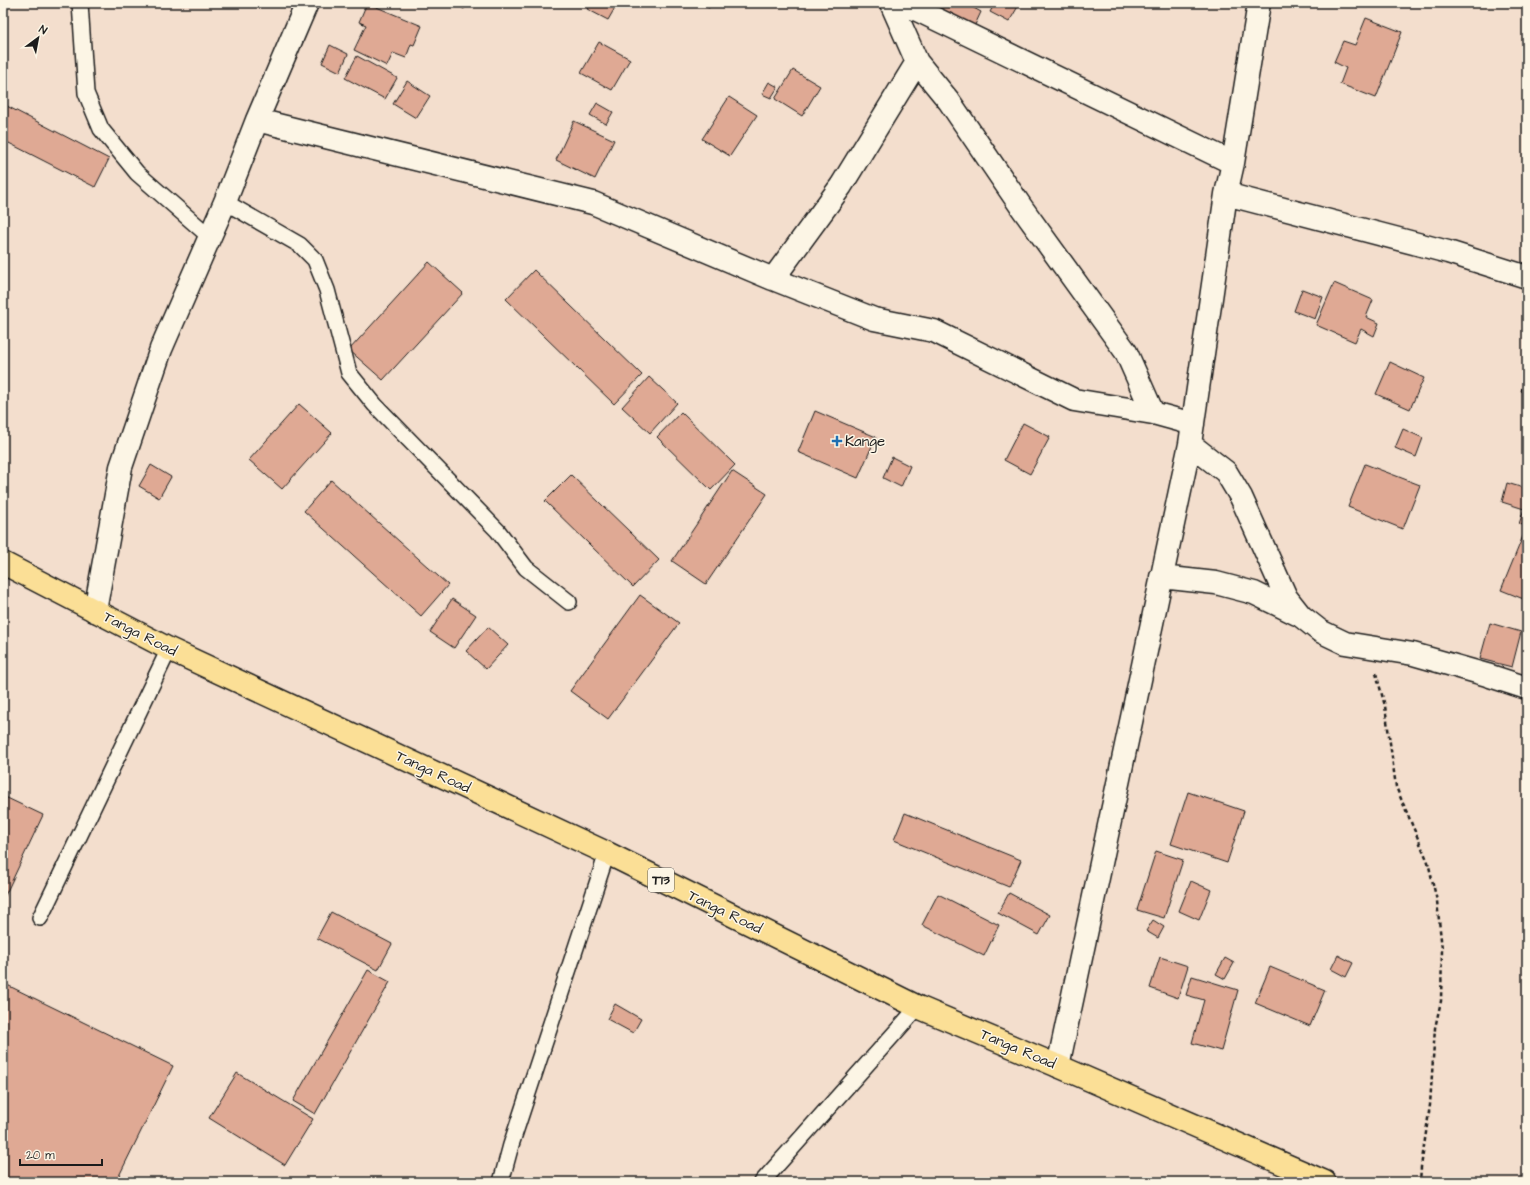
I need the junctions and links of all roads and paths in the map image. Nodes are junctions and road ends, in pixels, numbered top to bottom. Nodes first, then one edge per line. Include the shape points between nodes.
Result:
1 (80, 3) edge
2 (307, 3) edge
3 (892, 3) edge
4 (903, 3) edge
5 (1259, 3) edge
6 (917, 62) junction
7 (257, 120) junction
8 (1233, 163) junction
9 (1226, 194) junction
10 (225, 202) junction
11 (210, 237) junction
12 (1527, 277) edge
13 (773, 279) junction
14 (1153, 413) junction
15 (1191, 434) junction
16 (3, 562) edge
17 (1161, 577) junction
18 (569, 602) dead end
19 (95, 611) junction
20 (1300, 616) junction
21 (1369, 647) junction
22 (169, 649) junction
23 (1527, 688) edge
24 (607, 854) junction
25 (40, 918) dead end
26 (918, 1007) junction
27 (1058, 1066) junction
28 (501, 1182) edge
29 (762, 1182) edge
30 (1325, 1182) edge
31 (1420, 1182) edge

1 - 11 lane via 86,93 100,129 137,173
2 - 7 street
3 - 6 street
4 - 8 street
5 - 8 street
6 - 13 street via 841,186
6 - 14 street via 949,101 1022,208 1126,352
7 - 10 street
7 - 13 street via 593,203
8 - 9 street
9 - 12 street via 1448,252
9 - 15 street
10 - 11 street
10 - 18 lane via 300,245 315,260 327,290 349,373 375,405 498,530 526,568
11 - 19 street via 161,349 121,467
13 - 14 street via 874,319 934,331 1074,400
14 - 15 street
15 - 17 street
15 - 20 street via 1226,472 1241,497 1286,597
16 - 19 highway, Tanga Road / T13
17 - 20 street via 1254,592
17 - 27 street
19 - 22 highway, Tanga Road / T13
20 - 21 street via 1320,631 1345,643
21 - 23 street via 1413,654
21 - 31 path via 1385,706 1396,787 1428,862 1437,901 1442,949 1441,1001 1435,1028 1432,1085
22 - 24 highway, Tanga Road / T13
22 - 25 lane
24 - 26 highway, Tanga Road / T13
24 - 28 lane
26 - 27 highway, Tanga Road / T13
26 - 29 lane
27 - 30 highway, Tanga Road / T13

